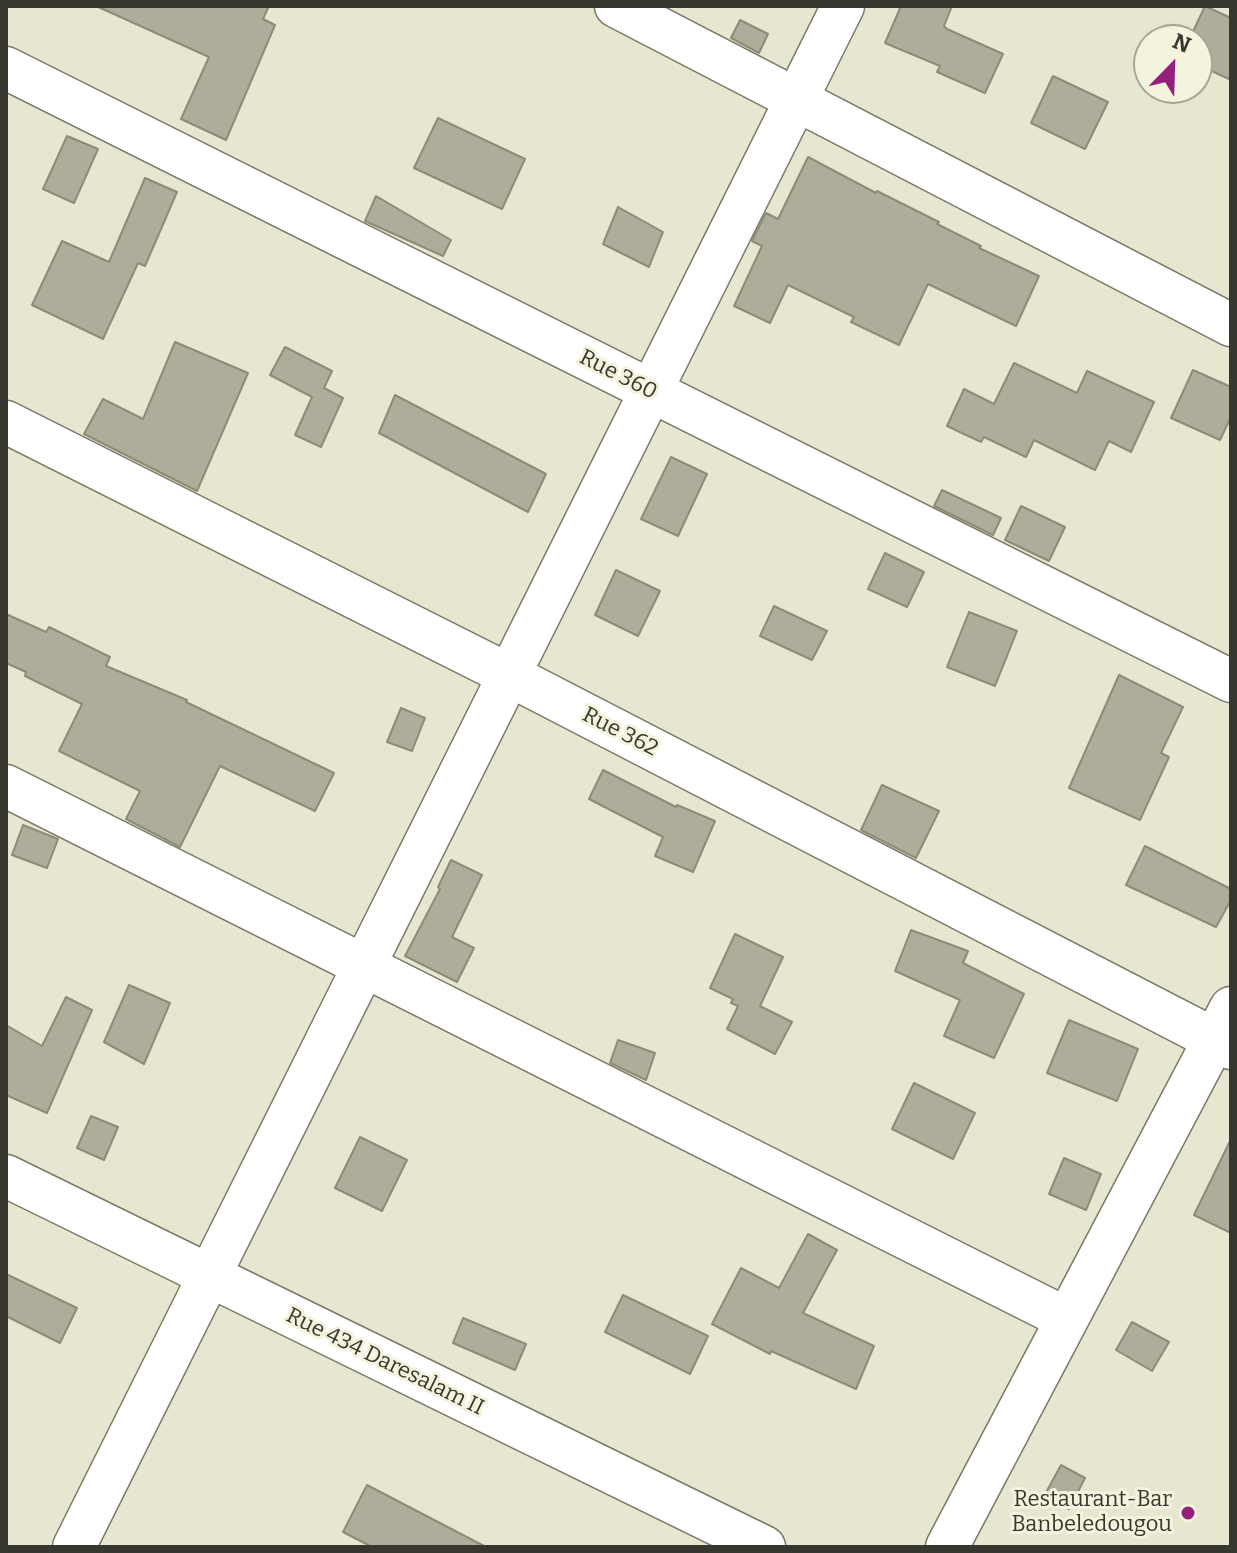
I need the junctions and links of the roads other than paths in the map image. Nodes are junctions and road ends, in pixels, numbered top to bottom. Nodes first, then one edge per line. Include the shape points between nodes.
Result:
1 (616, 6) edge
2 (843, 6) edge
3 (6, 68) edge
4 (796, 100) junction
5 (1231, 325) edge
6 (651, 391) junction
7 (6, 422) edge
8 (509, 675) junction
9 (1231, 681) edge
10 (6, 786) edge
11 (365, 965) junction
12 (1225, 1032) edge
13 (6, 1176) edge
14 (210, 1276) junction
15 (1067, 1319) junction
16 (74, 1547) edge
17 (764, 1547) edge
18 (947, 1547) edge

1 - 4 street
2 - 4 street
3 - 6 street, Rue 360
4 - 5 street
4 - 6 street
6 - 8 street
6 - 9 street, Rue 360
7 - 8 street, Rue 362
8 - 11 street
8 - 12 street, Rue 362
10 - 11 street
11 - 14 street
11 - 15 street
12 - 15 street
13 - 14 street, Rue 434 Daresalam II
14 - 16 street
14 - 17 street, Rue 434 Daresalam II
15 - 18 street

